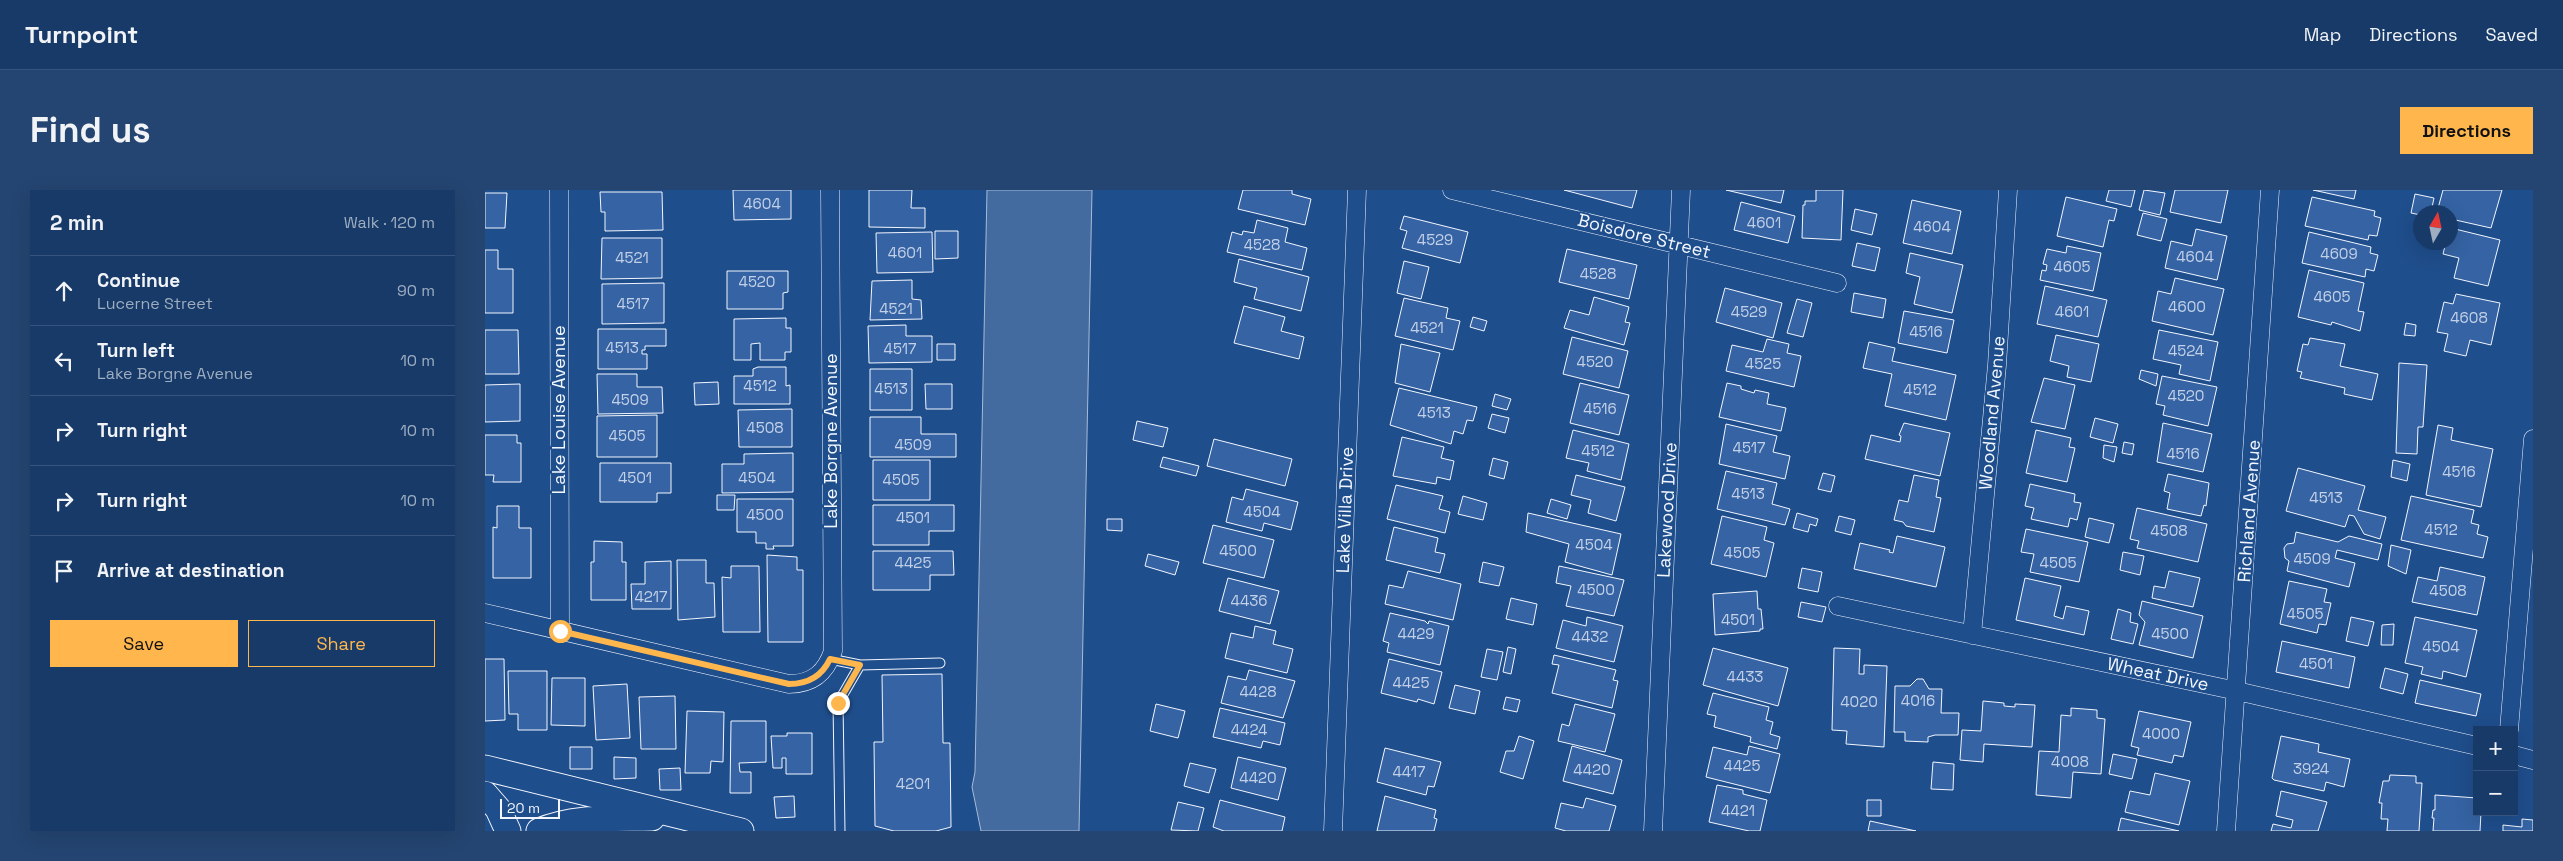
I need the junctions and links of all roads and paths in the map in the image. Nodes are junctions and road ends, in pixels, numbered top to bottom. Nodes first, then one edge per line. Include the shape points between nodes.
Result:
1 (559, 190) edge
2 (830, 190) edge
3 (1357, 190) edge
4 (1452, 190) edge
5 (1681, 190) edge
6 (2008, 190) edge
7 (2270, 190) edge
8 (1679, 244) junction
9 (1837, 283) dead end
10 (2533, 439) edge
11 (1837, 606) dead end
12 (485, 613) edge
13 (560, 631) junction
14 (1973, 635) junction
15 (830, 659) junction
16 (940, 663) dead end
17 (860, 665) junction
18 (2237, 691) junction
19 (2509, 726) edge
20 (2473, 745) edge
21 (2518, 756) edge
22 (2533, 760) edge
23 (485, 768) edge
24 (485, 794) edge
25 (685, 817) junction
26 (605, 825) edge
27 (508, 831) edge
28 (539, 831) edge
29 (741, 831) edge
30 (840, 831) edge
31 (1333, 831) edge
32 (1653, 831) edge
33 (2226, 831) edge

1 - 13 street, Lake Louise Avenue
2 - 15 street, Lake Borgne Avenue via 833,650
3 - 31 street, Lake Villa Drive
4 - 8 street, Boisdore Street
5 - 8 street, Lakewood Drive
6 - 14 street, Woodland Avenue via 1997,365
7 - 18 street, Richland Avenue
8 - 9 street, Boisdore Street
8 - 32 street, Lakewood Drive
10 - 19 street
11 - 14 street, Wheat Drive
12 - 13 street
13 - 15 street via 789,684 808,681 825,669
14 - 18 street, Wheat Drive
15 - 17 lane
16 - 17 lane
17 - 30 lane via 838,703
18 - 20 street, Wheat Drive
18 - 33 street, Richland Avenue
21 - 22 street
23 - 25 main road
24 - 27 main road via 498,809
25 - 26 main road
25 - 29 main road
26 - 28 main road via 581,820

